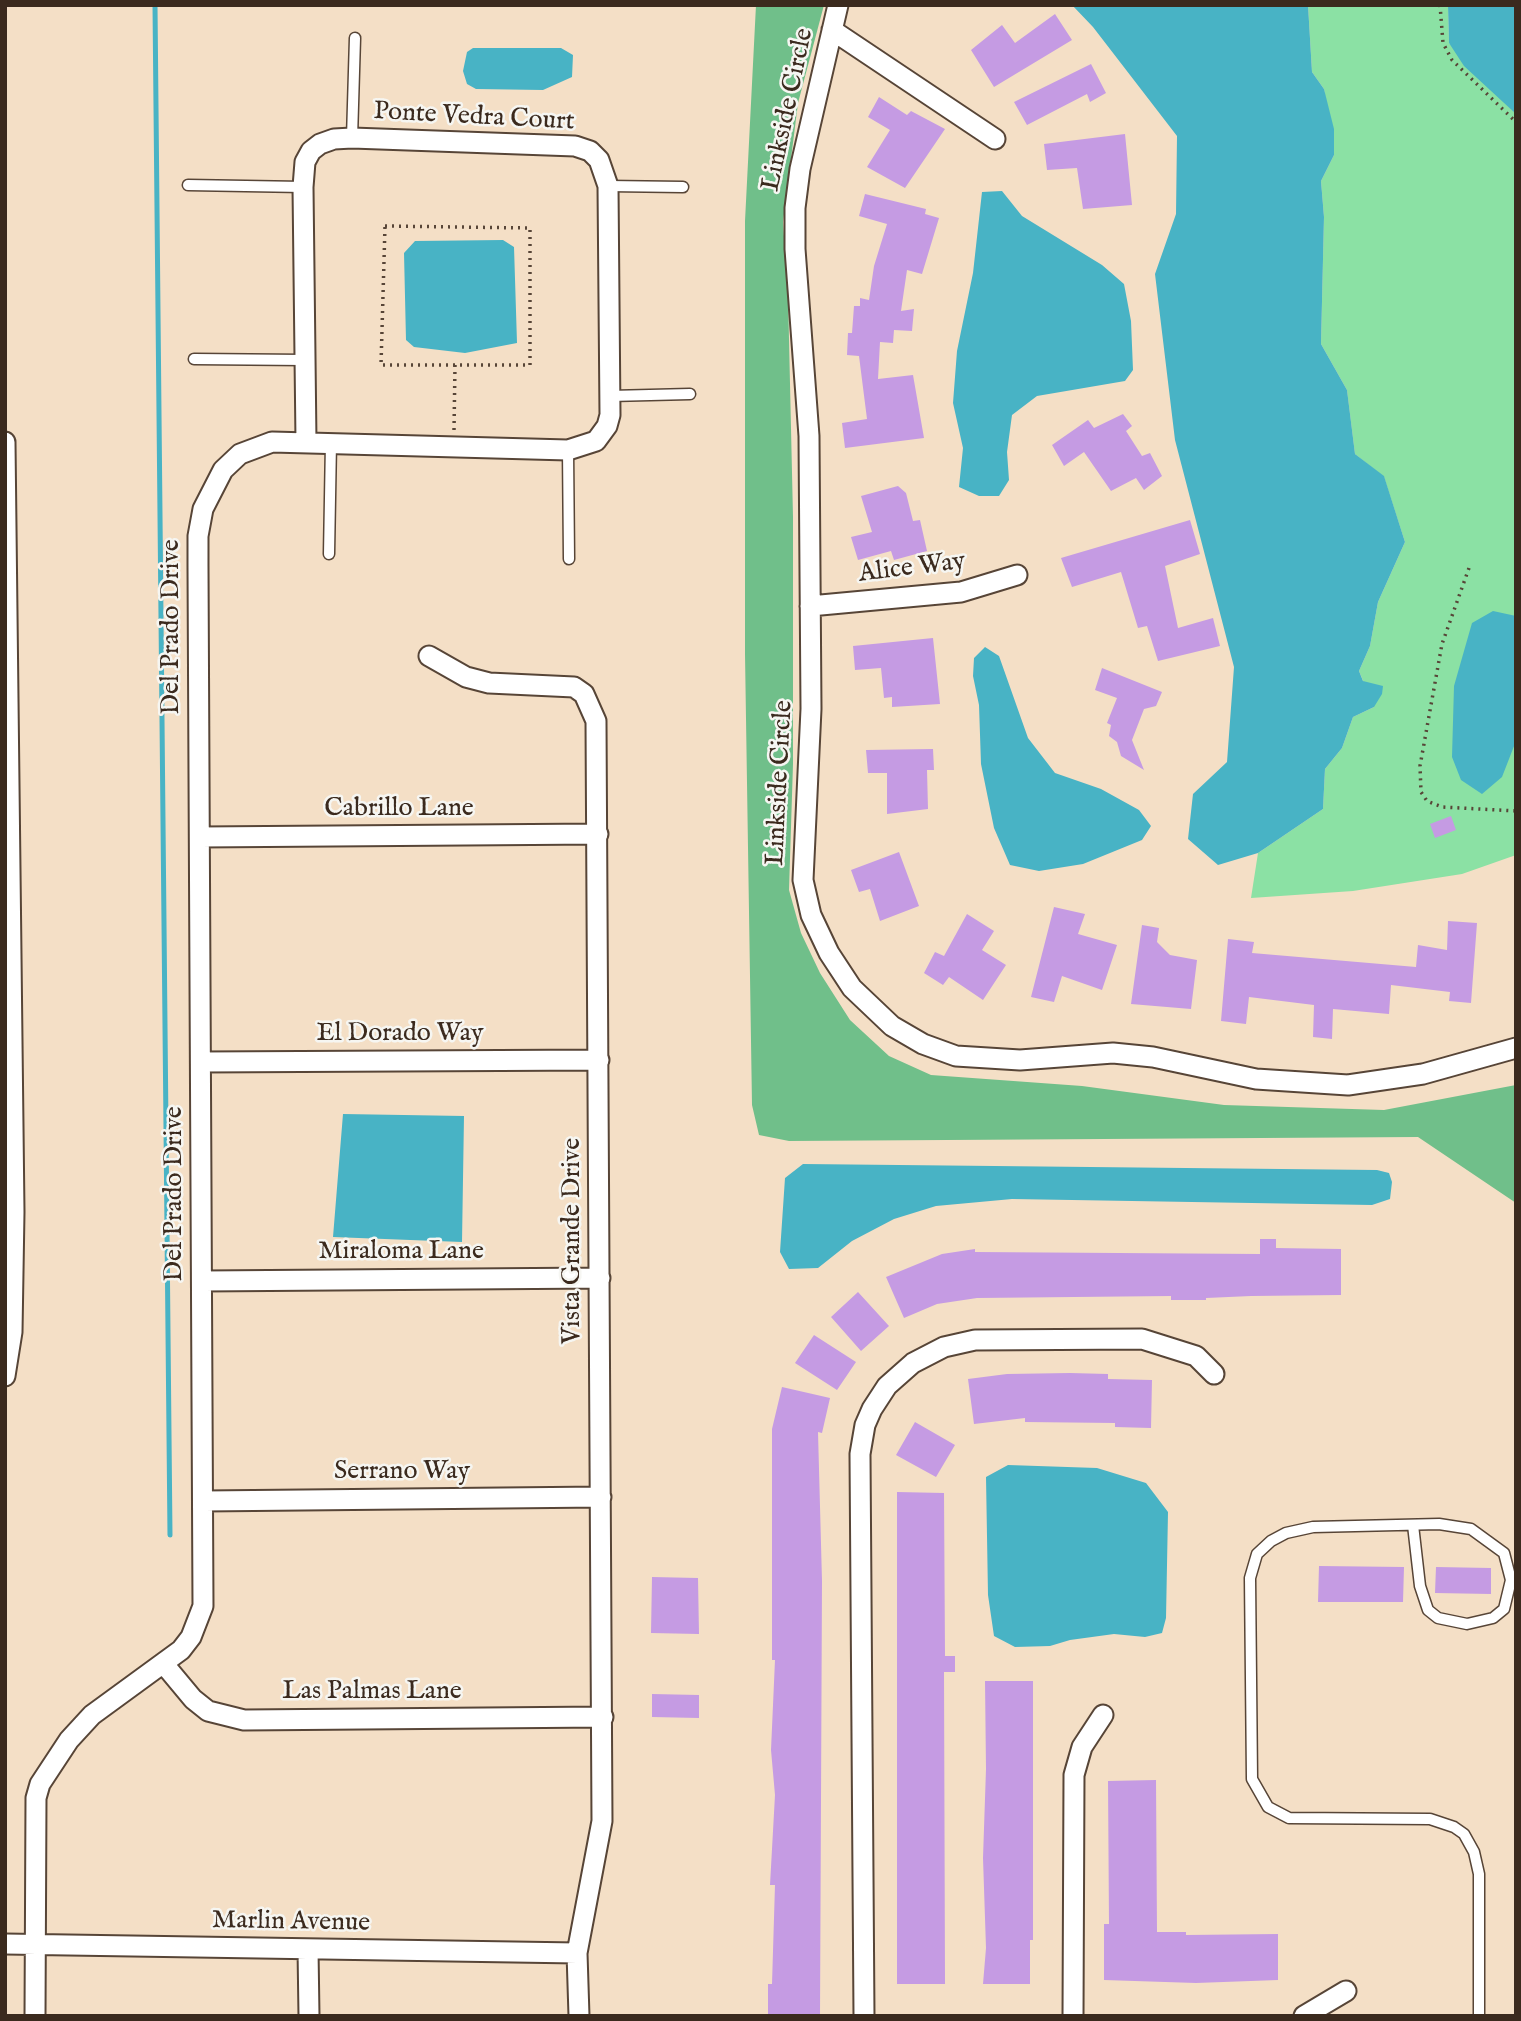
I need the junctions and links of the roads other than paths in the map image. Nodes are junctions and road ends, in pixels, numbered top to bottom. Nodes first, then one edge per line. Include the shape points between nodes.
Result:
1 (838, 5) edge
2 (832, 30) junction
3 (355, 38) dead end
4 (352, 138) junction
5 (995, 139) dead end
6 (188, 185) dead end
7 (608, 186) junction
8 (303, 187) junction
9 (683, 187) dead end
10 (194, 359) dead end
11 (304, 360) junction
12 (690, 394) dead end
13 (610, 396) junction
14 (5, 442) edge
15 (306, 442) junction
16 (331, 442) junction
17 (568, 450) junction
18 (329, 554) dead end
19 (569, 559) dead end
20 (1017, 575) dead end
21 (810, 606) junction
22 (429, 656) dead end
23 (598, 834) junction
24 (200, 837) junction
25 (1516, 1048) edge
26 (599, 1060) junction
27 (202, 1062) junction
28 (10, 1212) edge
29 (600, 1279) junction
30 (203, 1281) junction
31 (1214, 1374) dead end
32 (5, 1376) edge
33 (601, 1497) junction
34 (204, 1501) junction
35 (1413, 1525) junction
36 (163, 1663) junction
37 (1103, 1715) dead end
38 (603, 1717) junction
39 (5, 1944) edge
40 (36, 1945) junction
41 (308, 1949) junction
42 (577, 1953) junction
43 (1346, 1991) dead end
44 (35, 2016) edge
45 (309, 2016) edge
46 (579, 2016) edge
47 (864, 2016) edge
48 (1073, 2016) edge
49 (1304, 2016) edge
50 (1479, 2016) edge

1 - 2 street, Linkside Circle
2 - 5 street
2 - 21 street, Linkside Circle via 795,208 809,436
3 - 4 lane
4 - 7 street, Ponte Vedra Court via 581,148 599,160
4 - 8 street, Ponte Vedra Court via 320,144 311,151
6 - 8 lane
7 - 9 lane
7 - 13 street, Ponte Vedra Court
8 - 11 street, Ponte Vedra Court
10 - 11 lane
11 - 15 street, Ponte Vedra Court
12 - 13 lane
13 - 17 street, Ponte Vedra Court via 610,415 601,436
14 - 28 street
15 - 16 street, Ponte Vedra Court
15 - 24 street, Del Prado Drive via 272,442 240,454 223,470 203,509 198,536
16 - 17 street, Ponte Vedra Court
16 - 18 lane
17 - 19 lane
20 - 21 street, Alice Way via 961,592
21 - 25 street, Linkside Circle via 811,709 803,882 811,915 829,953 852,988 892,1026 956,1056 1020,1060 1113,1053 1296,1084 1382,1082
22 - 23 street, Vista Grande Drive via 466,677 489,683 561,684 584,694 596,721
23 - 24 street, Cabrillo Lane
23 - 26 street, Vista Grande Drive
24 - 27 street, Del Prado Drive
26 - 27 street, El Dorado Way
26 - 29 street, Vista Grande Drive
27 - 30 street, Del Prado Drive
28 - 32 street via 12,1332
29 - 30 street, Miraloma Lane
29 - 33 street, Vista Grande Drive
30 - 34 street, Del Prado Drive
31 - 47 street via 1196,1356 1142,1339 975,1340 944,1347 913,1363 887,1386 872,1409 860,1454
33 - 34 street, Serrano Way
33 - 38 street, Vista Grande Drive
34 - 36 street, Del Prado Drive via 203,1606 191,1637
35 - 35 lane via 1460,1526 1493,1542 1509,1566 1509,1597 1504,1609 1493,1618 1466,1624 1438,1618 1428,1610 1420,1586
35 - 50 lane via 1299,1529 1257,1553 1250,1578 1252,1779 1268,1807 1289,1818 1430,1819 1464,1834 1479,1874
36 - 38 street, Las Palmas Lane via 208,1711 244,1720
36 - 40 street, Del Prado Drive via 92,1715 40,1784 36,1798
37 - 48 street via 1082,1747 1074,1775
38 - 42 street, Vista Grande Drive via 603,1821
39 - 40 street, Marlin Avenue
40 - 41 street, Marlin Avenue
40 - 44 street, Del Prado Drive
41 - 42 street, Marlin Avenue
41 - 45 street
42 - 46 street, Vista Grande Drive
43 - 49 street

